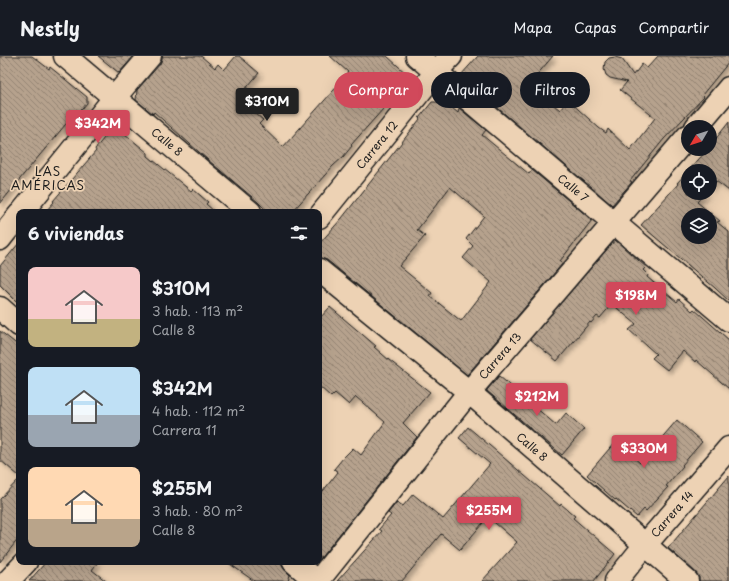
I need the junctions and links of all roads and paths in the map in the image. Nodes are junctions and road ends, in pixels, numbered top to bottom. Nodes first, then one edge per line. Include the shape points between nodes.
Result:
1 (65, 56) edge
2 (150, 56) edge
3 (417, 56) edge
4 (451, 56) edge
5 (436, 72) joint
6 (431, 78) edge
7 (729, 88) edge
8 (115, 97) junction
9 (478, 108) edge
10 (702, 120) edge
11 (681, 144) edge
12 (24, 209) edge
13 (246, 209) edge
14 (322, 213) edge
15 (16, 219) edge
16 (614, 223) junction
17 (0, 239) edge
18 (322, 272) edge
19 (0, 308) edge
20 (729, 320) edge
21 (16, 322) edge
22 (469, 392) junction
23 (729, 448) edge
24 (645, 545) junction
25 (23, 565) edge
26 (298, 565) edge
27 (8, 581) edge
28 (317, 581) edge
29 (616, 581) edge
30 (686, 581) edge

1 - 8 street, Calle 8
2 - 8 street
3 - 5 street, Calle 7
4 - 5 street, Carrera 12
6 - 14 street, Carrera 12
7 - 10 street
8 - 12 street
8 - 13 street, Calle 8
9 - 16 street, Calle 7
11 - 16 street, Carrera 13
15 - 17 street
16 - 20 street, Calle 7
16 - 22 street, Carrera 13
18 - 22 street, Calle 8
19 - 21 street
22 - 24 street, Calle 8
22 - 28 street, Carrera 13
23 - 24 street, Carrera 14
24 - 29 street, Carrera 14
24 - 30 street, Calle 8
25 - 27 street
26 - 28 street

